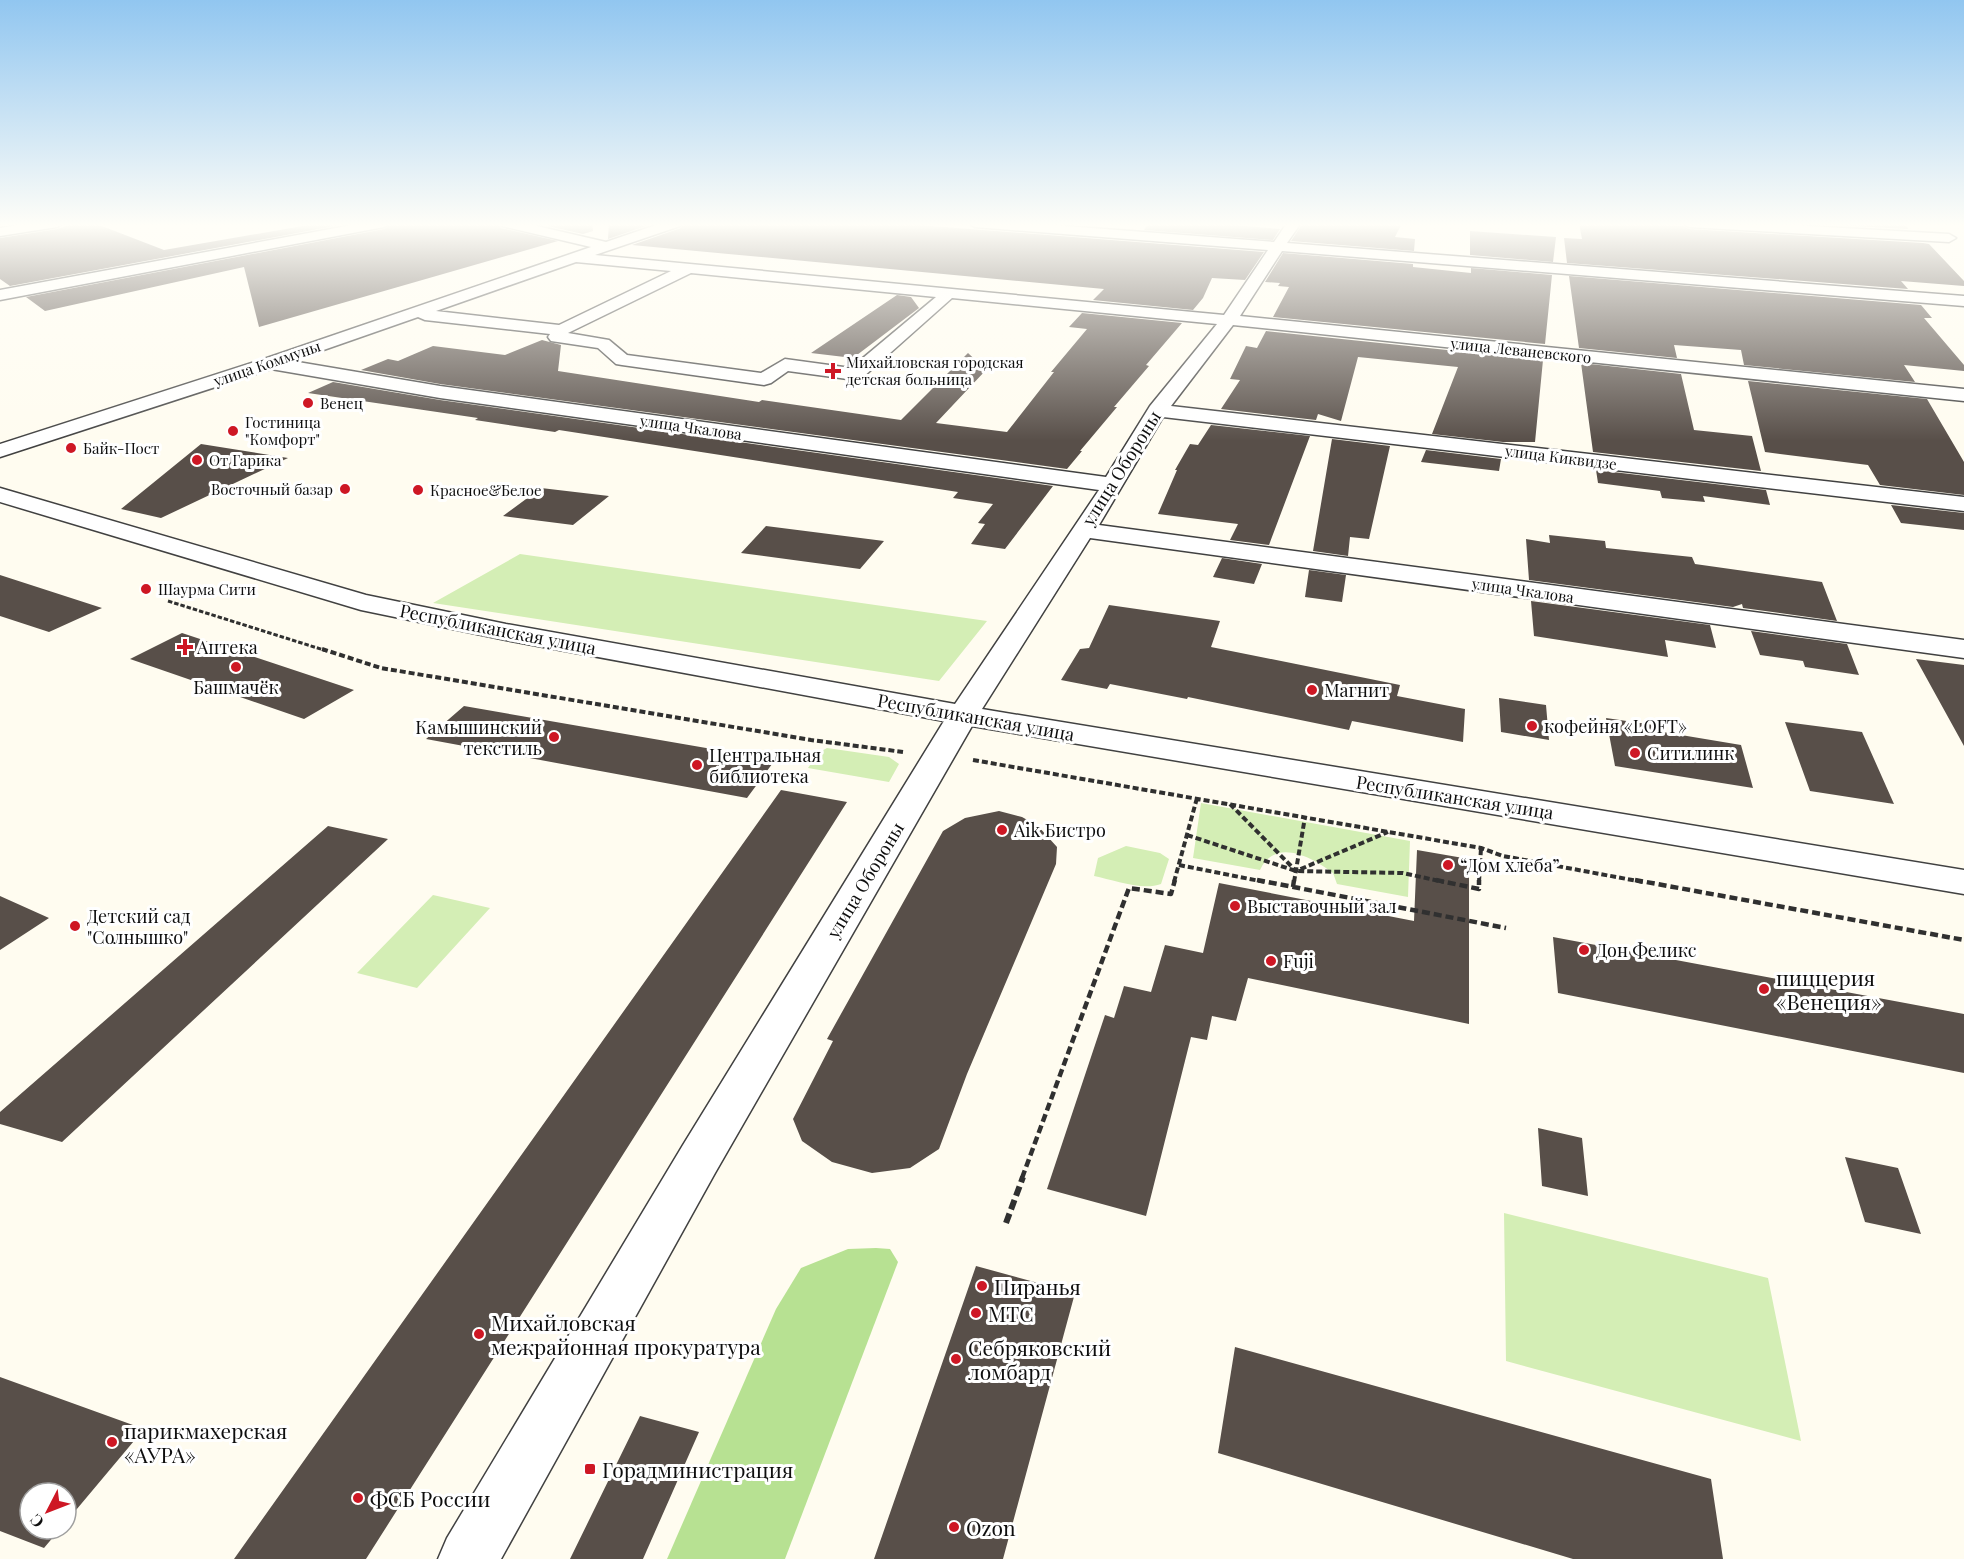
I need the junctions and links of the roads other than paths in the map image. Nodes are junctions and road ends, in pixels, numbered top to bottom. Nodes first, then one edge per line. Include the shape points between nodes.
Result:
1 (465, 296) edge
2 (632, 296) edge
3 (946, 296) edge
4 (966, 296) edge
5 (1246, 296) edge
6 (1898, 296) edge
7 (1964, 301) edge
8 (411, 314) junction
9 (1229, 320) junction
10 (561, 330) junction
11 (762, 361) dead end
12 (270, 363) junction
13 (785, 365) junction
14 (229, 376) junction
15 (271, 385) dead end
16 (1964, 395) edge
17 (143, 405) junction
18 (1157, 410) junction
19 (178, 415) dead end
20 (28, 443) junction
21 (0, 453) edge
22 (0, 466) edge
23 (1113, 485) junction
24 (0, 495) edge
25 (1964, 504) edge
26 (1082, 530) junction
27 (1964, 649) edge
28 (951, 736) junction
29 (1964, 882) edge
30 (468, 1559) edge

1 - 8 street, улица Коммуны
2 - 10 street
3 - 13 street via 855,374
4 - 9 street, улица Леваневского
5 - 9 street, улица Обороны
6 - 7 street
8 - 10 street
8 - 12 street, улица Коммуны
9 - 16 street, улица Леваневского
9 - 18 street, улица Обороны
10 - 13 street via 557,338 603,344 622,360 764,379
11 - 13 street
12 - 14 street, улица Коммуны
12 - 23 street, улица Чкалова via 440,392
14 - 15 street
14 - 17 street, улица Коммуны
17 - 19 street
17 - 20 street, улица Коммуны
18 - 23 street, улица Обороны
18 - 25 street, улица Киквидзе
20 - 21 street, улица Коммуны
20 - 22 street
23 - 26 street, улица Обороны
24 - 28 street, Республиканская улица via 362,602
26 - 27 street, улица Чкалова
26 - 28 street, улица Обороны
28 - 29 street, Республиканская улица
28 - 30 street, улица Обороны via 699,1159

